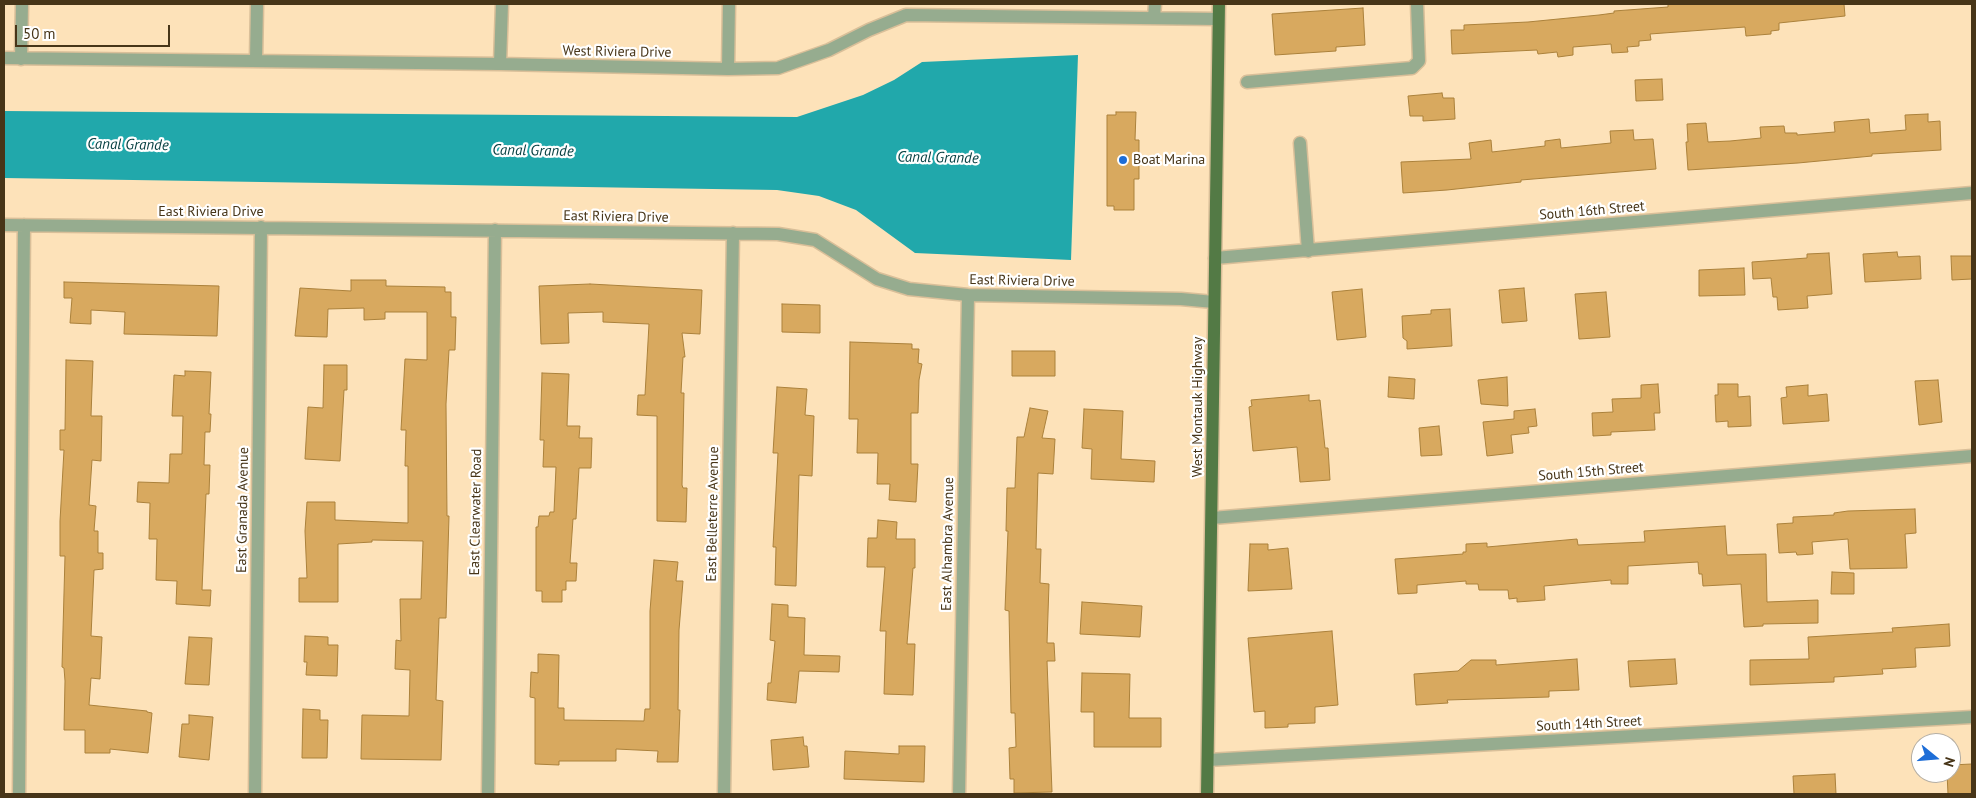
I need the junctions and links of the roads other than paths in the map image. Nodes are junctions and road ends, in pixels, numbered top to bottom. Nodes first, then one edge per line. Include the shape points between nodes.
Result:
1 (22, 4) edge
2 (257, 4) edge
3 (502, 4) edge
4 (729, 4) edge
5 (1155, 4) edge
6 (1219, 4) edge
7 (1417, 4) edge
8 (974, 9) edge
9 (1154, 18) junction
10 (1218, 19) junction
11 (4, 58) edge
12 (21, 59) junction
13 (256, 60) junction
14 (500, 64) junction
15 (728, 69) junction
16 (1247, 82) dead end
17 (1300, 143) dead end
18 (1972, 193) edge
19 (4, 225) edge
20 (24, 225) junction
21 (261, 227) junction
22 (495, 230) junction
23 (733, 233) junction
24 (1308, 250) junction
25 (1215, 258) junction
26 (968, 295) junction
27 (1214, 302) junction
28 (1972, 456) edge
29 (1212, 518) junction
30 (1972, 717) edge
31 (1208, 760) junction
32 (18, 794) edge
33 (255, 794) edge
34 (488, 794) edge
35 (724, 794) edge
36 (959, 794) edge
37 (1207, 794) edge

1 - 12 street
2 - 13 street
3 - 14 street
4 - 15 street
5 - 9 street
6 - 10 main road, West Montauk Highway
7 - 16 street via 1419,61 1412,68
8 - 9 street, West Riviera Drive
8 - 15 street, West Riviera Drive via 906,15 829,50 778,68
9 - 10 street, West Riviera Drive
10 - 25 main road, West Montauk Highway
11 - 12 street, West Riviera Drive
12 - 13 street, West Riviera Drive
13 - 14 street, West Riviera Drive
14 - 15 street, West Riviera Drive
17 - 24 street
18 - 24 street, South 16th Street
19 - 20 street, East Riviera Drive
20 - 21 street, East Riviera Drive
20 - 32 street
21 - 22 street, East Riviera Drive
21 - 33 street, East Granada Avenue
22 - 23 street, East Riviera Drive
22 - 34 street, East Clearwater Road
23 - 26 street, East Riviera Drive via 778,234 815,240 877,279 909,289
23 - 35 street, East Belleterre Avenue
24 - 25 street, South 16th Street
25 - 27 main road, West Montauk Highway
26 - 27 street, East Riviera Drive
26 - 36 street, East Alhambra Avenue
27 - 29 main road, West Montauk Highway
28 - 29 street, South 15th Street
29 - 31 main road, West Montauk Highway
30 - 31 street, South 14th Street
31 - 37 main road, West Montauk Highway

